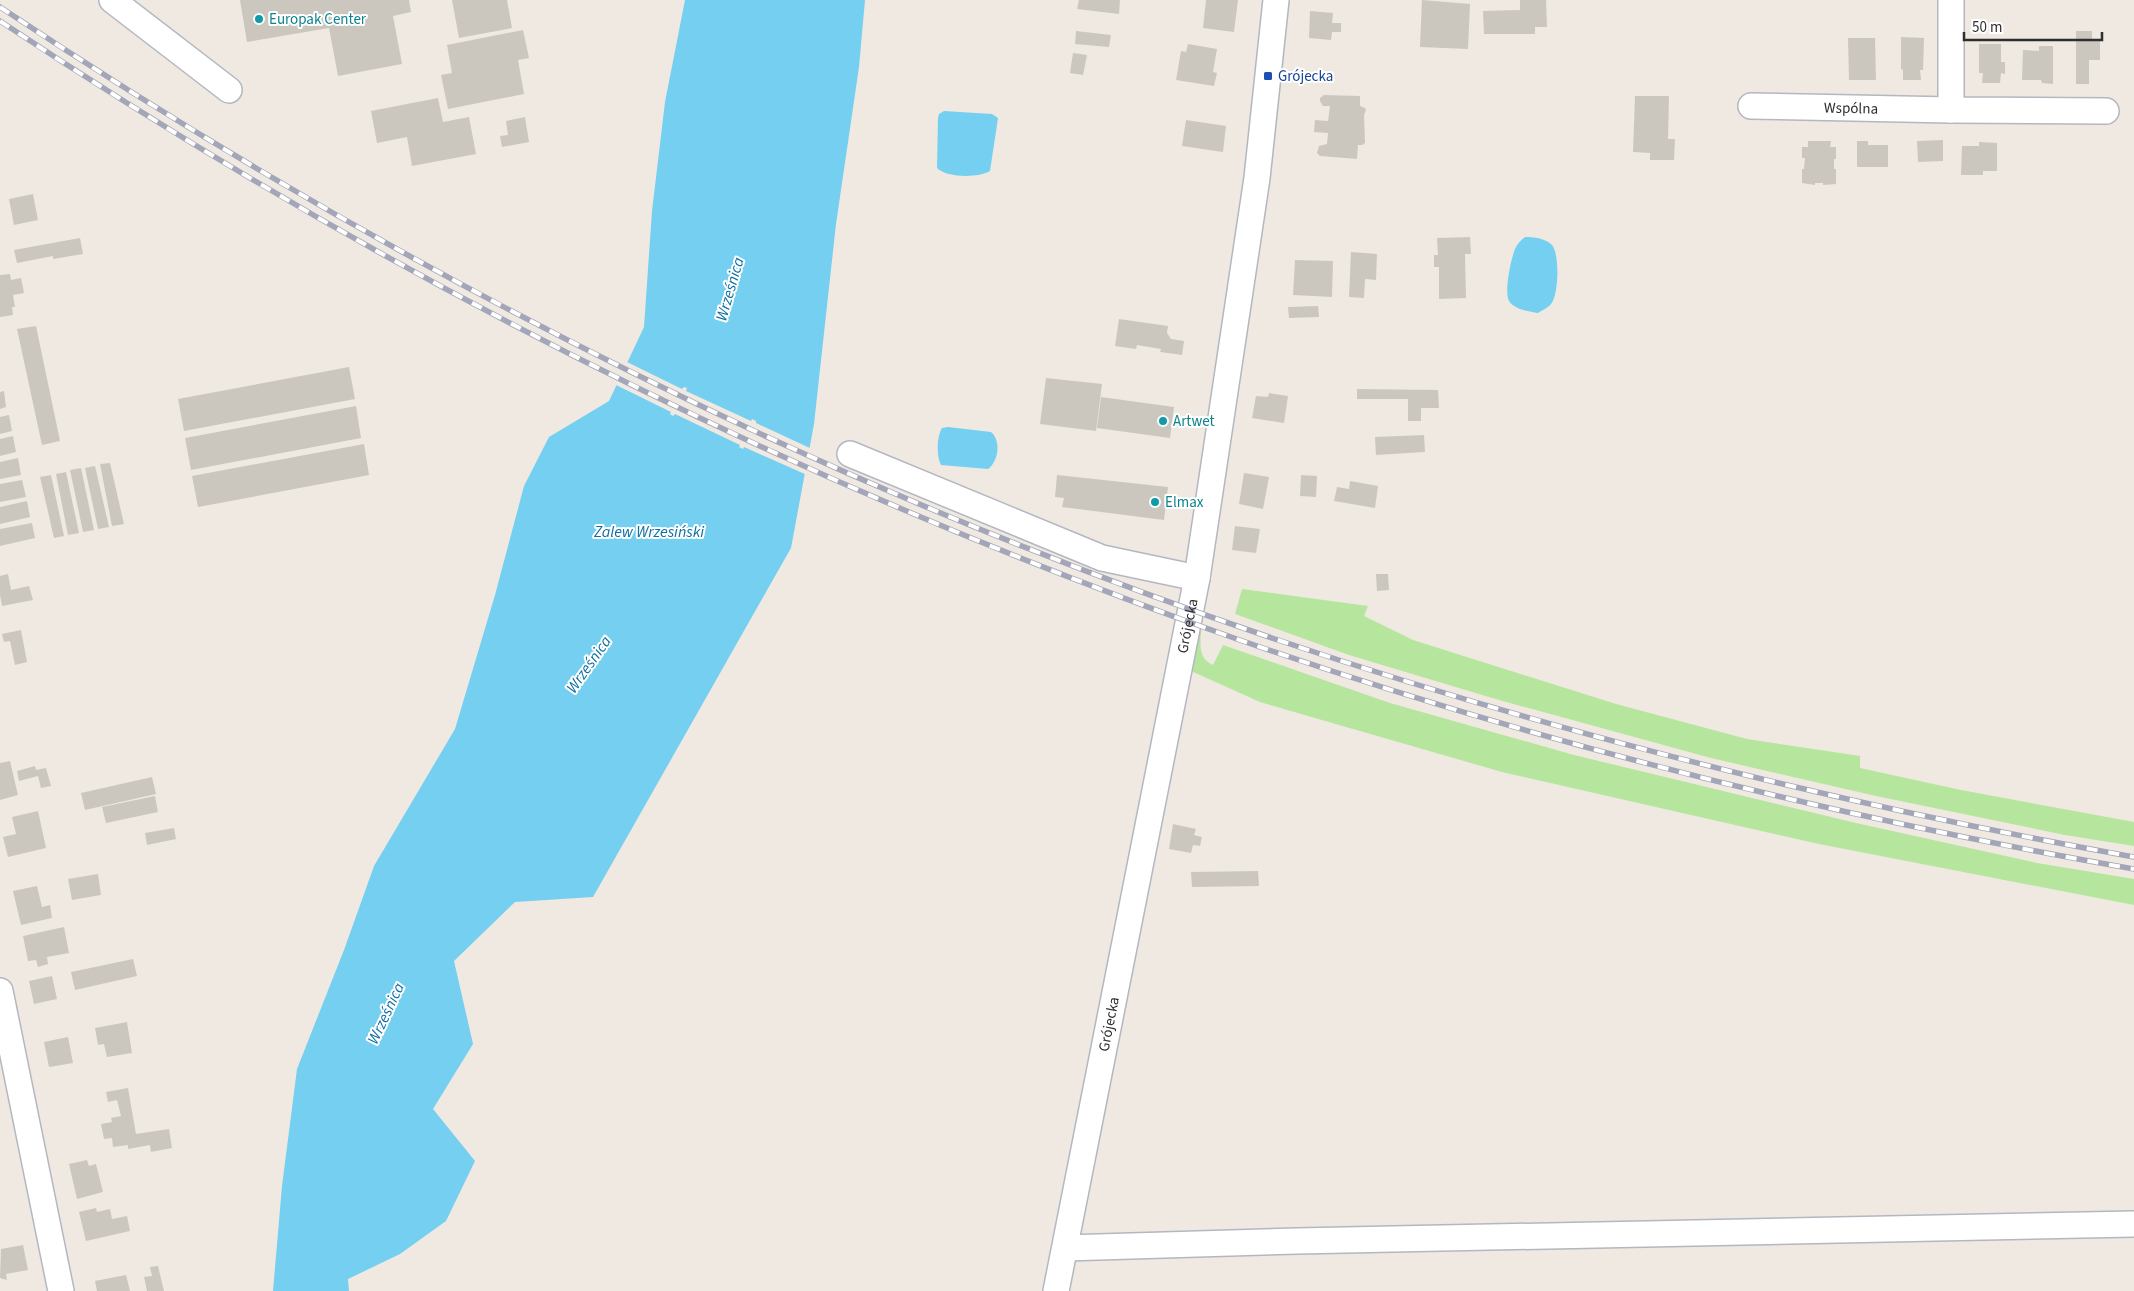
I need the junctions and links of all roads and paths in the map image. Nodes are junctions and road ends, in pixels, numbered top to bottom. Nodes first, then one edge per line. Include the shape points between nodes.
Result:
1 (112, 0) edge
2 (1276, 0) edge
3 (1951, 0) edge
4 (229, 90) dead end
5 (1751, 106) dead end
6 (1951, 110) junction
7 (2106, 111) dead end
8 (850, 454) dead end
9 (1197, 578) junction
10 (0, 990) edge
11 (2134, 1224) edge
12 (1065, 1248) junction
13 (61, 1291) edge
14 (1056, 1291) edge

1 - 4 street
2 - 9 street, Grójecka via 1257,178
3 - 6 street
5 - 6 street, Wspólna
6 - 7 street, Wspólna
8 - 9 street via 1102,558
9 - 12 street, Grójecka
10 - 13 street
11 - 12 street
12 - 14 street, Grójecka

